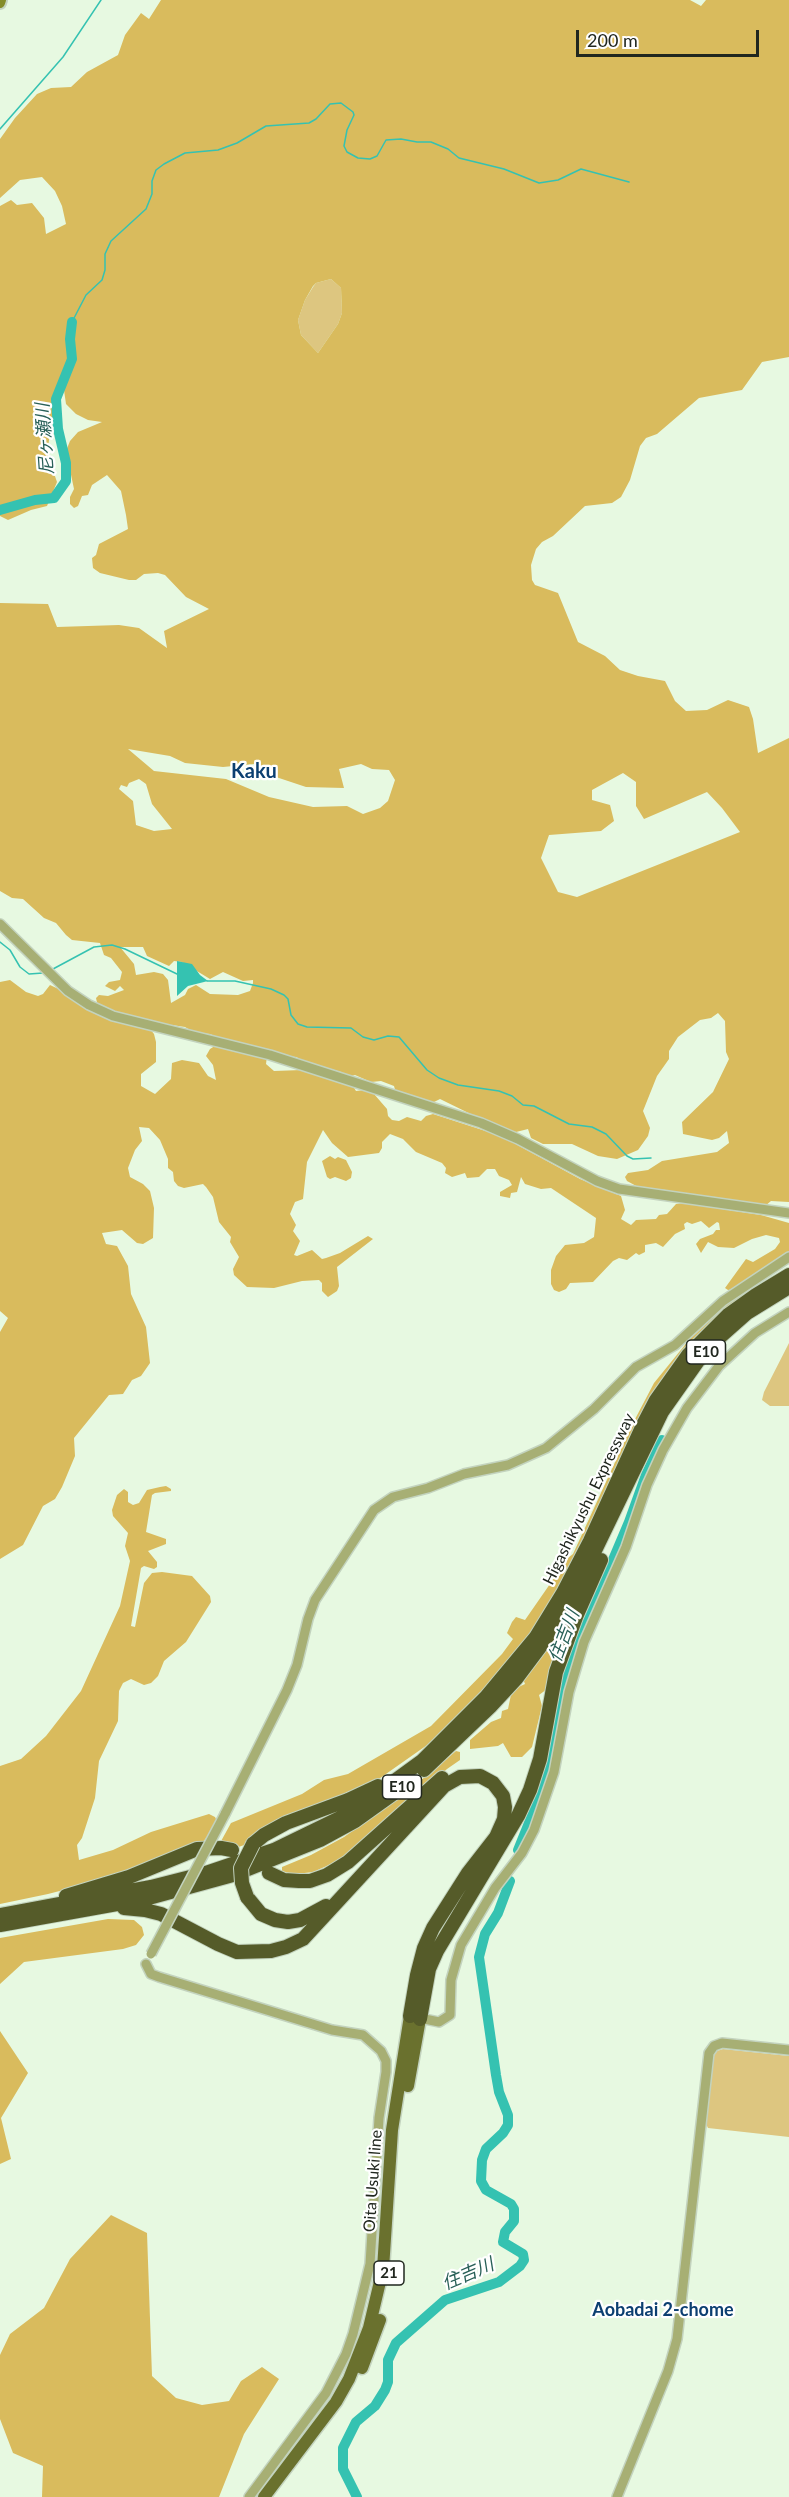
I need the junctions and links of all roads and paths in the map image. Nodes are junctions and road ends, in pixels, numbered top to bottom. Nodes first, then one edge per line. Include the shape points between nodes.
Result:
1 (0, 924) edge
2 (789, 1213) edge
3 (789, 1257) edge
4 (789, 1275) edge
5 (789, 1287) edge
6 (789, 1312) edge
7 (648, 1440) junction
8 (422, 1761) junction
9 (232, 1850) dead end
10 (495, 1856) junction
11 (269, 1873) dead end
12 (336, 1901) junction
13 (107, 1907) junction
14 (0, 1914) edge
15 (0, 1925) edge
16 (151, 1954) dead end
17 (146, 1964) dead end
18 (415, 2017) junction
19 (789, 2050) edge
20 (249, 2497) edge
21 (264, 2497) edge
22 (274, 2497) edge
23 (617, 2497) edge

1 - 2 street via 73,994 113,1016 249,1048 481,1123 620,1189
3 - 16 street, bridge via 723,1301 675,1345 636,1367 550,1445 508,1465 464,1474 393,1497 374,1510 315,1600 287,1690
4 - 8 highway, Higashikyushu Expressway / E10 via 728,1315 688,1355 656,1400 590,1541 536,1637 486,1697
5 - 7 highway, Higashikyushu Expressway / E10 via 747,1313 721,1336 679,1386
6 - 18 street via 755,1333 719,1366 698,1392 663,1450 584,1642 569,1692 554,1772 534,1830 461,1945 451,1980 450,2015 441,2021
7 - 10 highway via 565,1644 530,1790
7 - 13 highway, Higashikyushu Expressway / E10 via 588,1568 546,1639 516,1678 432,1764 355,1821 284,1856 168,1894
8 - 12 highway, bridge via 348,1800 278,1827 253,1844 242,1868 242,1883 247,1897 261,1914 288,1922 314,1914
8 - 14 highway, Higashikyushu Expressway / E10 via 352,1812 274,1850 152,1887
9 - 14 highway via 197,1849 129,1877
10 - 11 highway via 513,1816 510,1792 494,1773 466,1767 445,1776 348,1862 327,1875 299,1881
10 - 18 highway via 437,1951
12 - 13 highway via 303,1938 286,1947 253,1952 237,1952 153,1912
12 - 18 highway via 449,1783 475,1775 500,1790 505,1807 501,1827 433,1928 424,1948 417,1976
13 - 15 highway, Higashikyushu Expressway / E10
17 - 20 street via 151,1974 159,1977 363,2036 386,2061 370,2264 353,2334 326,2393
18 - 21 main road, Oita Usuki line / 21 via 392,2130 383,2269 369,2328 336,2402
18 - 22 main road, Oita Usuki line / 21 via 397,2147 391,2258 378,2328 344,2404
19 - 23 street via 726,2043 716,2045 709,2053 677,2339

